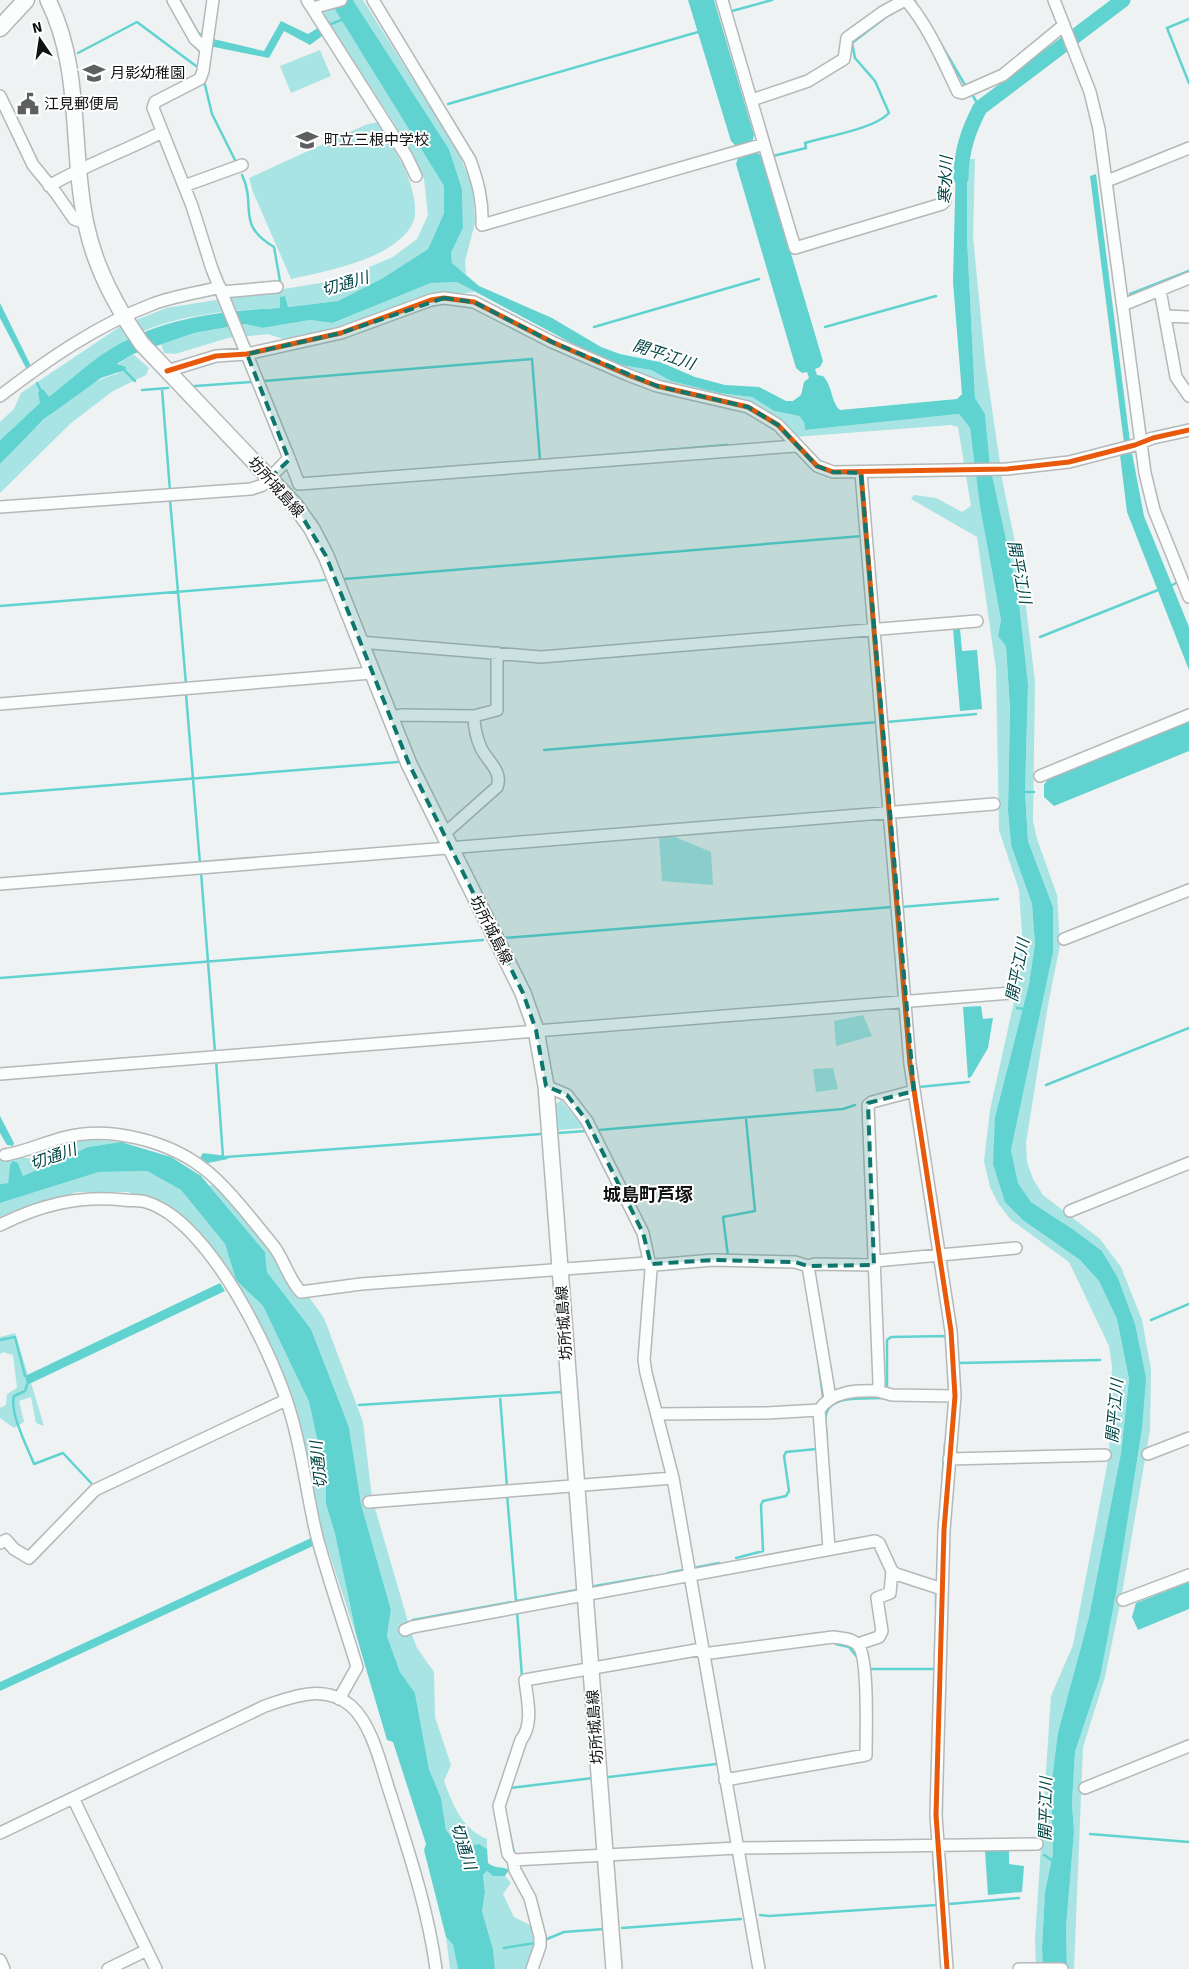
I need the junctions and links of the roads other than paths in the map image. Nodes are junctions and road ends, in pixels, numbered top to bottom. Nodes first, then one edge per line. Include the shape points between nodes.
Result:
1 (26, 0) edge
2 (48, 0) edge
3 (173, 0) edge
4 (214, 0) edge
5 (341, 0) edge
6 (374, 0) edge
7 (722, 0) edge
8 (906, 0) edge
9 (1054, 0) edge
10 (312, 5) edge
11 (1064, 25) junction
12 (0, 28) edge
13 (205, 47) junction
14 (752, 100) junction
15 (1, 103) edge
16 (162, 132) junction
17 (760, 145) junction
18 (1189, 148) edge
19 (242, 165) dead end
20 (79, 169) junction
21 (416, 176) dead end
22 (1107, 181) junction
23 (49, 186) junction
24 (184, 186) junction
25 (945, 201) dead end
26 (85, 223) junction
27 (1189, 278) edge
28 (277, 287) dead end
29 (1160, 290) junction
30 (222, 292) junction
31 (1122, 305) junction
32 (1165, 316) junction
33 (1189, 316) edge
34 (124, 318) junction
35 (246, 353) junction
36 (167, 371) junction
37 (0, 396) edge
38 (1189, 396) edge
39 (1189, 430) edge
40 (1140, 442) junction
41 (796, 446) junction
42 (289, 458) junction
43 (861, 473) junction
44 (270, 478) junction
45 (0, 507) edge
46 (1189, 597) edge
47 (977, 621) dead end
48 (874, 628) junction
49 (359, 642) junction
50 (497, 653) junction
51 (371, 673) junction
52 (0, 704) edge
53 (1189, 715) edge
54 (474, 716) junction
55 (389, 718) junction
56 (1040, 776) dead end
57 (994, 804) dead end
58 (889, 812) junction
59 (447, 842) junction
60 (0, 884) edge
61 (1189, 890) edge
62 (1064, 939) dead end
63 (1011, 993) dead end
64 (904, 1000) junction
65 (536, 1030) junction
66 (0, 1074) edge
67 (546, 1086) junction
68 (914, 1091) junction
69 (5, 1155) dead end
70 (1189, 1163) edge
71 (1070, 1211) dead end
72 (0, 1226) edge
73 (1016, 1248) dead end
74 (939, 1254) junction
75 (875, 1263) junction
76 (651, 1264) junction
77 (808, 1266) junction
78 (560, 1269) junction
79 (878, 1391) junction
80 (955, 1396) junction
81 (830, 1398) junction
82 (286, 1400) junction
83 (818, 1410) junction
84 (657, 1414) junction
85 (1189, 1438) edge
86 (1148, 1454) dead end
87 (1105, 1455) dead end
88 (949, 1459) junction
89 (673, 1478) junction
90 (577, 1486) junction
91 (369, 1502) dead end
92 (0, 1542) edge
93 (829, 1549) junction
94 (892, 1571) junction
95 (689, 1574) junction
96 (1189, 1575) edge
97 (942, 1589) junction
98 (585, 1594) junction
99 (1123, 1600) dead end
100 (405, 1630) dead end
101 (858, 1644) junction
102 (703, 1652) junction
103 (591, 1669) junction
104 (339, 1699) junction
105 (1189, 1746) edge
106 (725, 1780) junction
107 (1084, 1788) dead end
108 (73, 1798) junction
109 (0, 1832) edge
110 (1037, 1844) dead end
111 (937, 1845) junction
112 (737, 1848) junction
113 (605, 1855) junction
114 (512, 1860) junction
115 (147, 1950) junction
116 (0, 1960) edge
117 (4, 1969) edge
118 (108, 1969) edge
119 (156, 1969) edge
120 (436, 1969) edge
121 (532, 1969) edge
122 (614, 1969) edge
123 (759, 1969) edge
124 (947, 1969) edge
125 (1019, 1969) edge
126 (1036, 1969) edge
127 (1062, 1969) edge

1 - 12 highway
2 - 20 main road, 坊所城島線 via 58,20 71,72
3 - 13 street via 196,39
4 - 13 street
5 - 10 street
6 - 17 street via 470,160 479,186 482,225
7 - 14 street
8 - 11 street via 938,50 958,92 962,93 1002,75
8 - 14 street via 846,38 844,59 808,81
9 - 11 street
10 - 21 street
11 - 22 street via 1090,92
13 - 16 street via 200,78 155,102 153,106
14 - 17 street
15 - 23 street via 33,165
16 - 20 street
16 - 24 street
17 - 25 street via 795,248
18 - 22 street
19 - 24 street
20 - 23 street
20 - 26 main road, 坊所城島線
22 - 31 street
23 - 26 street via 74,219
24 - 30 street
26 - 34 main road, 坊所城島線 via 103,279
27 - 29 street
28 - 30 street
29 - 31 street
29 - 32 street
30 - 34 street via 154,304
30 - 35 street
31 - 40 street
32 - 33 street
32 - 38 street via 1176,376
34 - 36 main road, 坊所城島線
34 - 37 street via 65,349
35 - 36 street via 216,356
35 - 41 street via 341,333 431,300 462,299 552,342 657,386 748,408 778,425
35 - 42 street
36 - 44 main road, 坊所城島線
39 - 40 street
40 - 43 street via 1069,462 1007,469
40 - 46 street via 1154,510
41 - 42 street via 299,484
41 - 43 street via 816,466 833,472
42 - 44 street
43 - 48 street
44 - 45 street via 263,485 251,489
44 - 49 main road, 坊所城島線 via 312,529 326,556
47 - 48 street
48 - 50 street via 540,657
48 - 58 street
49 - 50 street
49 - 51 main road, 坊所城島線
50 - 54 street via 497,710
51 - 52 street
51 - 55 main road, 坊所城島線
53 - 56 street
54 - 55 street via 401,715
54 - 59 street via 481,748 500,780
55 - 59 main road, 坊所城島線
57 - 58 street
58 - 59 street
58 - 64 street
59 - 60 street
59 - 65 main road, 坊所城島線 via 522,992
61 - 62 street
63 - 64 street
64 - 65 street
64 - 68 street
65 - 66 street
65 - 67 main road, 坊所城島線
67 - 76 street via 568,1095 587,1121 644,1233
67 - 78 main road, 坊所城島線
68 - 74 street
68 - 75 street via 868,1105
69 - 78 street via 67,1137 93,1134 136,1138 174,1151 205,1168 278,1251 301,1292 360,1284
70 - 71 street
72 - 82 street via 78,1198 146,1202 164,1210 186,1228 241,1301
73 - 74 street
74 - 75 street
74 - 80 street via 951,1331
75 - 77 street
75 - 79 street
76 - 77 street via 768,1260
76 - 78 street
76 - 84 street via 644,1360
77 - 81 street
78 - 90 main road, 坊所城島線
79 - 80 street via 892,1395
79 - 81 street
80 - 88 street
81 - 83 street
82 - 92 street via 95,1490 29,1558 6,1540
82 - 104 street via 317,1536 357,1667
83 - 84 street
83 - 93 street
84 - 89 street
85 - 86 street
87 - 88 street
88 - 97 street
89 - 90 street
89 - 95 street
90 - 91 street
90 - 98 main road, 坊所城島線
93 - 94 street via 875,1541 887,1556
93 - 95 street
94 - 97 street
94 - 101 street via 890,1593 876,1598 882,1631 879,1637
95 - 98 street
95 - 102 street
96 - 99 street
97 - 111 street
98 - 100 street
98 - 103 main road, 坊所城島線
101 - 102 street via 849,1639 819,1637
101 - 106 street via 865,1668 866,1755
102 - 103 street
102 - 106 street
103 - 113 main road, 坊所城島線
103 - 114 street via 525,1680 527,1733 521,1740 500,1806 508,1854
104 - 108 street via 307,1693 265,1706
104 - 120 street via 352,1706 375,1746 425,1908
105 - 107 street
106 - 112 street
108 - 109 street
108 - 115 street
110 - 111 street
111 - 112 street
111 - 124 street
112 - 113 street
112 - 123 street
113 - 114 street
113 - 122 main road, 坊所城島線
114 - 121 street via 530,1898 540,1936
115 - 118 street
115 - 119 street
116 - 117 street
125 - 126 street
126 - 127 street

